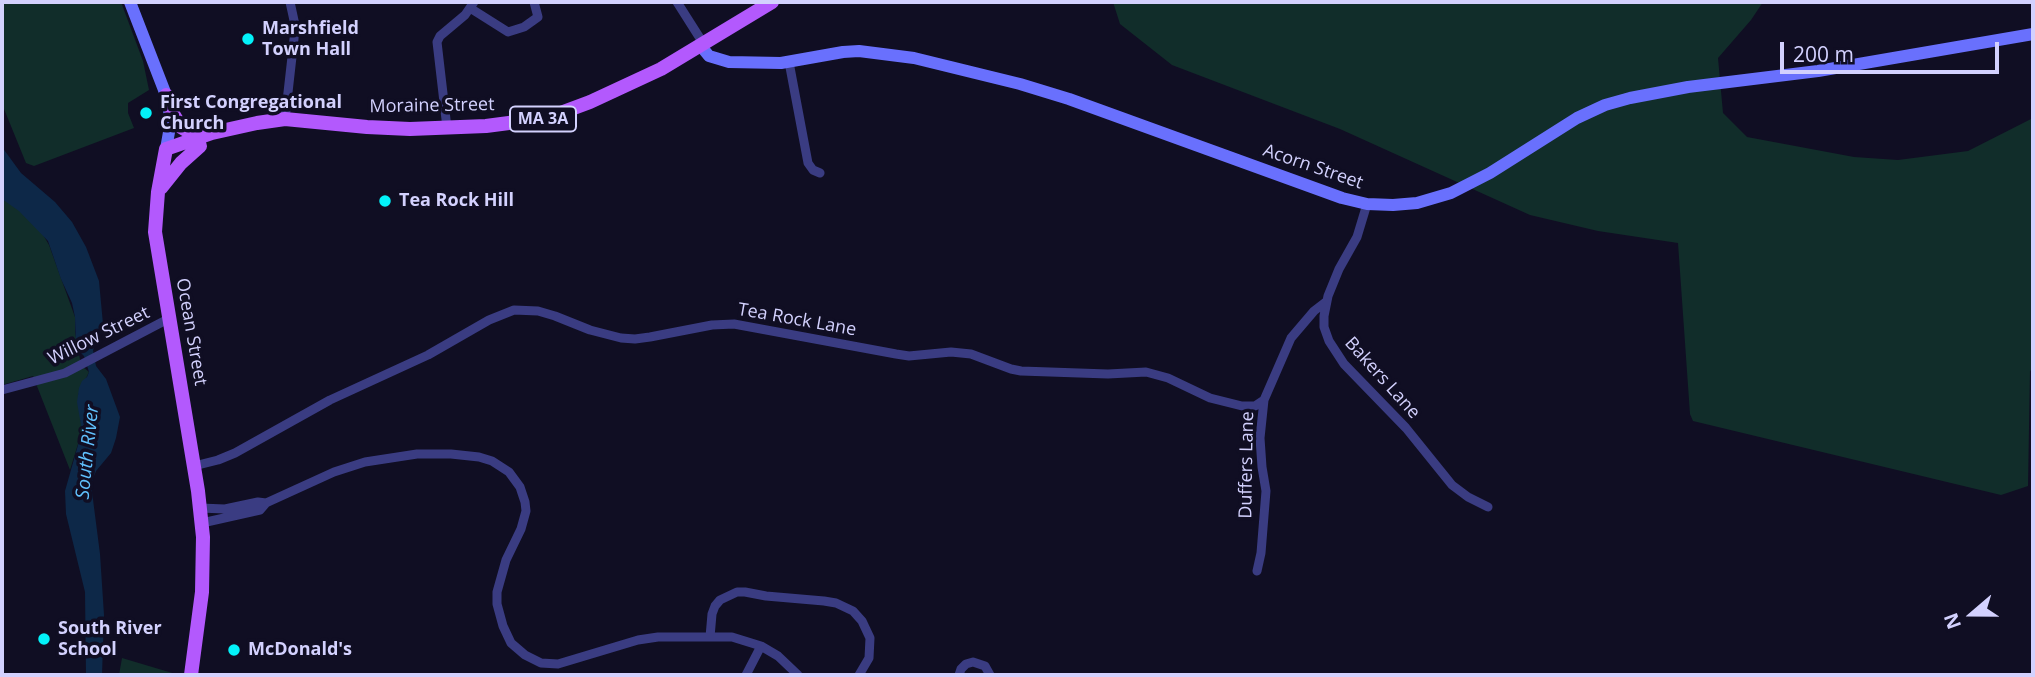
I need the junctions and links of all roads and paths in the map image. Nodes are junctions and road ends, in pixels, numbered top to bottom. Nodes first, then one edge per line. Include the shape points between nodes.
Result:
1 (130, 2) edge
2 (290, 2) edge
3 (534, 2) edge
4 (677, 2) edge
5 (772, 2) edge
6 (472, 5) edge
7 (2033, 34) edge
8 (701, 44) junction
9 (789, 62) junction
10 (166, 95) junction
11 (285, 120) junction
12 (447, 128) junction
13 (231, 129) junction
14 (212, 133) junction
15 (201, 146) junction
16 (166, 149) junction
17 (820, 173) dead end
18 (158, 192) junction
19 (1367, 204) junction
20 (1327, 301) junction
21 (168, 319) junction
22 (2, 390) edge
23 (1264, 400) junction
24 (194, 466) junction
25 (266, 503) junction
26 (1488, 507) dead end
27 (200, 508) junction
28 (202, 523) junction
29 (1257, 571) dead end
30 (710, 637) junction
31 (761, 646) junction
32 (191, 675) edge
33 (746, 675) edge
34 (798, 675) edge
35 (859, 675) edge
36 (959, 675) edge
37 (990, 675) edge

1 - 10 main road, Ocean Street
2 - 11 street via 295,25
3 - 6 street via 538,17 509,32
4 - 8 street
5 - 8 main road, Moraine Street / MA 3A
6 - 12 street via 437,42
7 - 19 main road, Acorn Street via 1630,98 1577,118 1451,193 1406,205
8 - 9 main road, Acorn Street via 709,56 719,60
8 - 12 main road, Moraine Street / MA 3A via 661,69 556,115
9 - 17 street via 808,163
9 - 19 main road, Acorn Street via 859,51 925,60 1069,99
10 - 14 main road via 181,127 191,133
10 - 16 main road, Ocean Street via 171,121
11 - 12 main road, Moraine Street / MA 3A
11 - 13 main road, Moraine Street / MA 3A
13 - 14 main road, Moraine Street / MA 3A
13 - 15 main road, Moraine Street / MA 3A
14 - 16 main road, Moraine Street / MA 3A
15 - 16 main road, Moraine Street / MA 3A
15 - 18 main road, MA 3A
16 - 18 main road, Ocean Street
18 - 21 main road, Ocean Street via 155,232
19 - 20 street, Bakers Lane
20 - 23 street via 1291,338
20 - 26 street, Bakers Lane via 1324,327 1338,357 1406,428 1452,485
21 - 22 street, Willow Street via 81,366
21 - 24 main road, Ocean Street
23 - 24 street, Tea Rock Lane via 1242,406 1146,372 1021,371 971,354 909,356 734,324 621,338 538,311 514,310 330,400 235,453
23 - 29 street, Duffers Lane via 1260,438 1266,491
24 - 27 main road, Ocean Street
25 - 27 street
25 - 28 street via 260,510
25 - 30 street via 334,472 383,458 434,453 492,461 516,480 526,502 521,529 499,582 497,604 502,626 524,656 558,664 638,640
27 - 28 main road, Ocean Street
28 - 32 main road, Ocean Street via 202,592
30 - 31 street via 732,637
30 - 35 street via 715,606 737,593 836,603 853,611 870,638 869,658
31 - 33 street
31 - 34 street
36 - 37 street via 973,662 985,666

